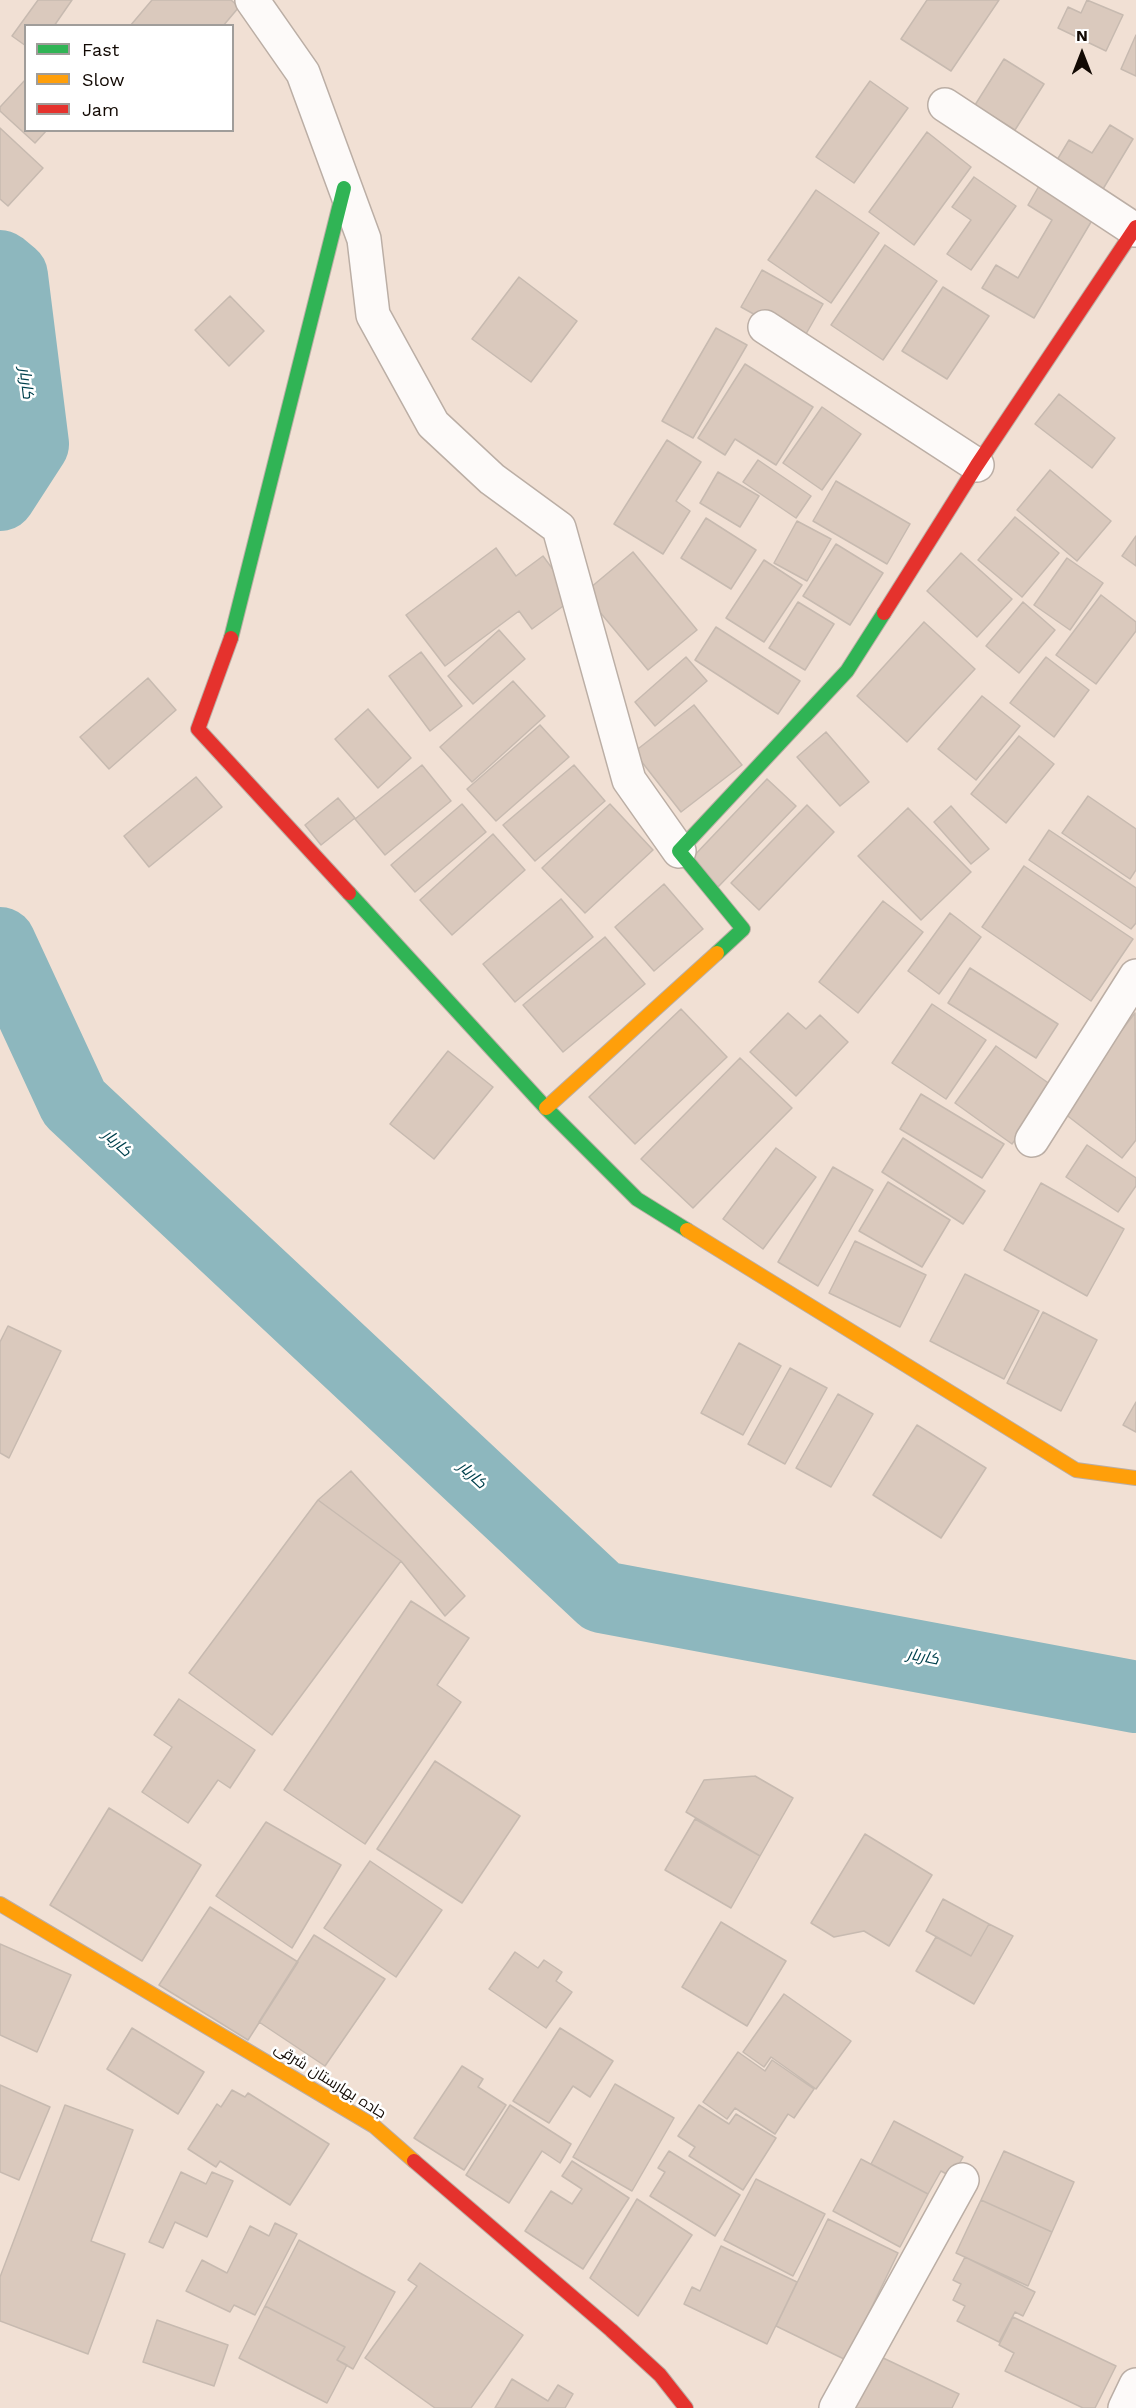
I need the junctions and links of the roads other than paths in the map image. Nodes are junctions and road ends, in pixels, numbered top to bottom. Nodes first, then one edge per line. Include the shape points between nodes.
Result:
1 (252, 0) edge
2 (945, 105) dead end
3 (344, 188) junction
4 (1135, 229) edge
5 (765, 327) dead end
6 (977, 465) junction
7 (679, 852) junction
8 (1136, 976) edge
9 (546, 1108) junction
10 (1032, 1140) dead end
11 (1136, 1478) edge
12 (0, 1904) edge
13 (962, 2180) dead end
14 (1136, 2385) edge
15 (686, 2408) edge
16 (836, 2408) edge
17 (1125, 2408) edge

1 - 3 street via 303,73
2 - 4 street
3 - 7 street via 364,239 373,315 433,424 492,478 559,528 629,780
3 - 9 street via 233,632 198,729
4 - 6 street
5 - 6 street
6 - 7 street via 847,671
7 - 9 street via 743,929
8 - 10 street
9 - 11 street via 637,1199 1076,1470
12 - 15 street, جاده بهارستان شرقی via 374,2126 611,2330 660,2375
13 - 16 street
14 - 17 street

